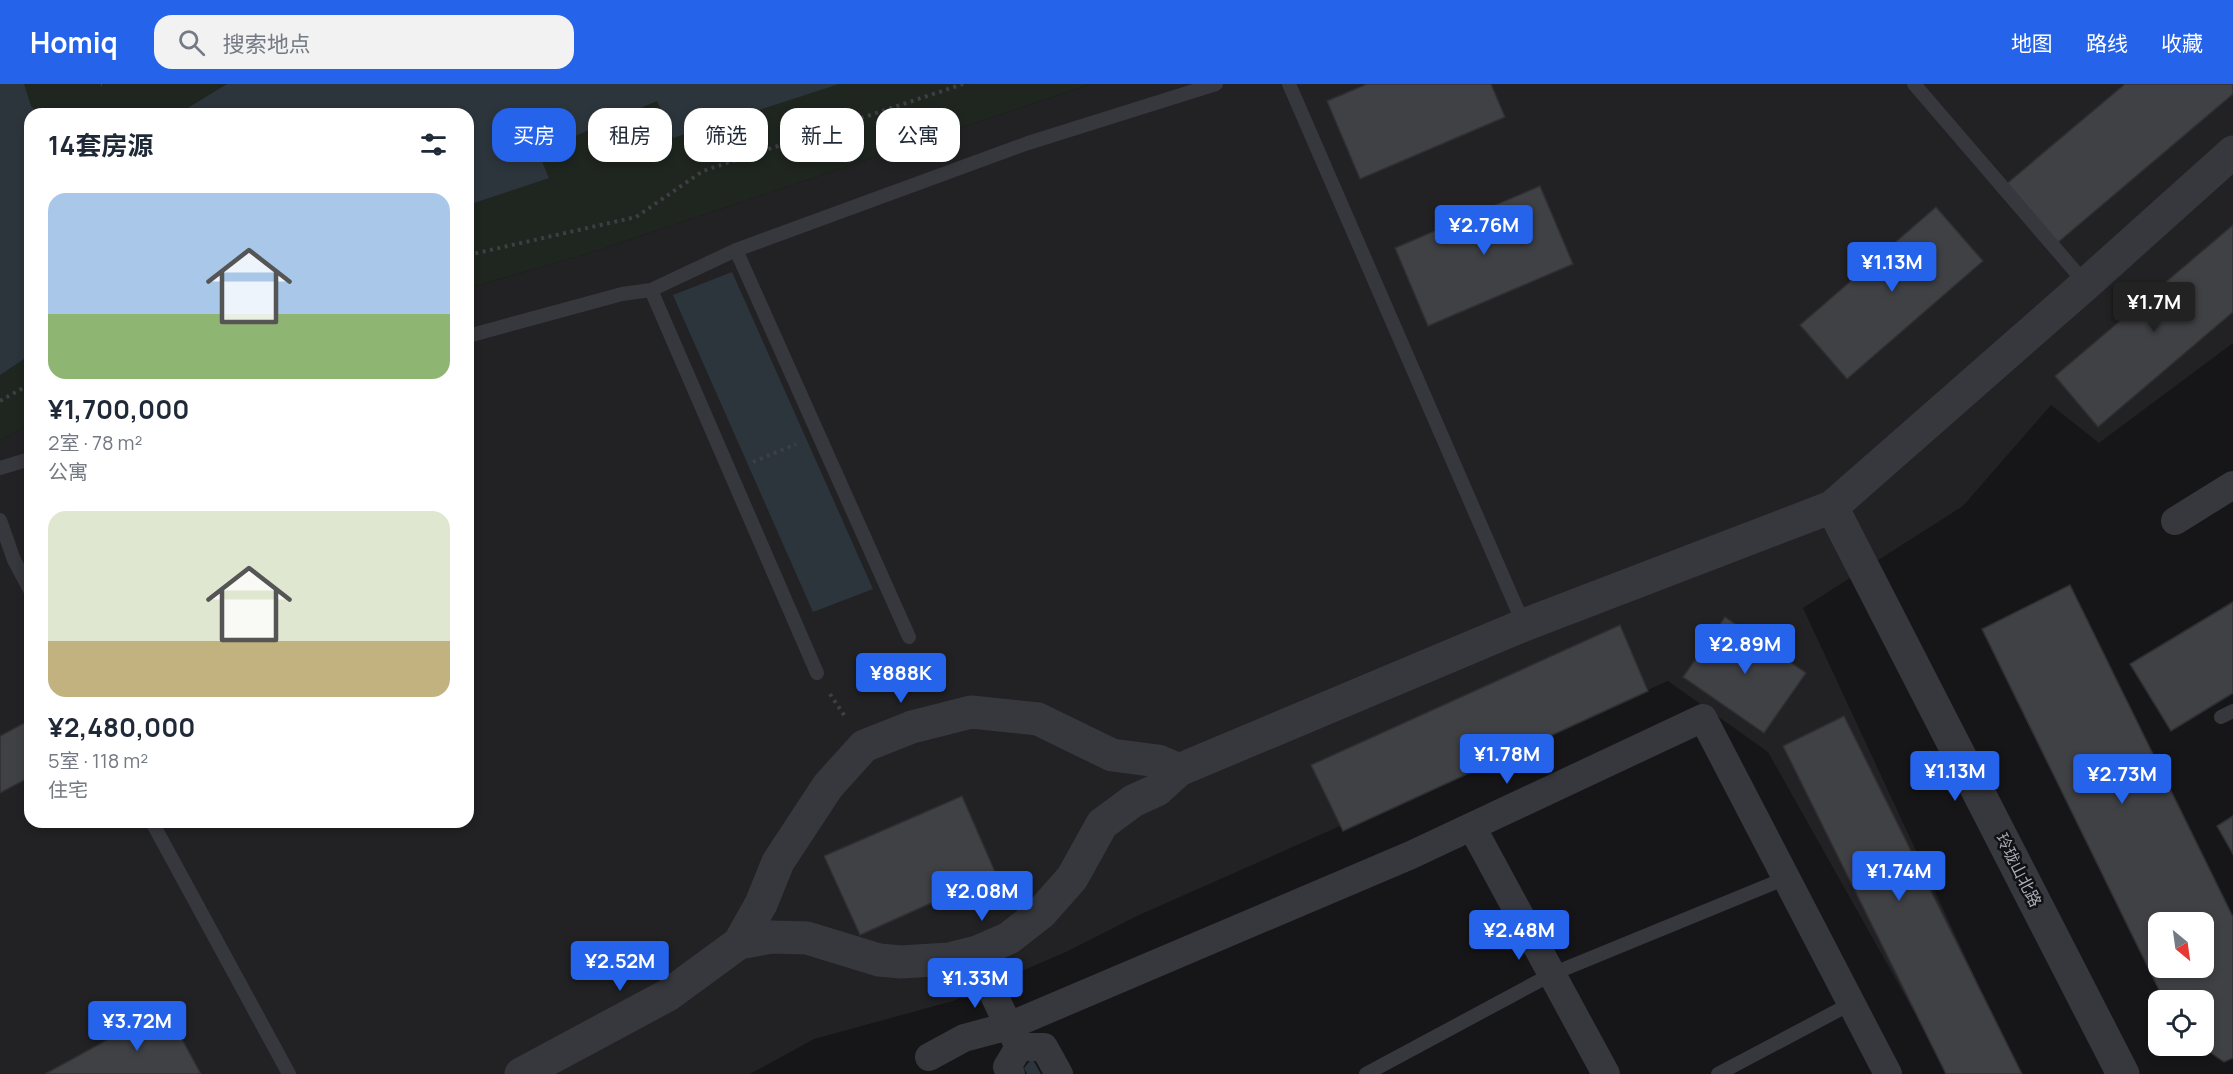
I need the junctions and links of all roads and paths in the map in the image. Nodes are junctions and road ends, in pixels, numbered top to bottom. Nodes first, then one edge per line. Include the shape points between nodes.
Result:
1 (963, 84) edge
2 (1216, 84) edge
3 (1289, 84) edge
4 (1914, 84) edge
5 (2233, 152) edge
6 (736, 250) junction
7 (474, 254) edge
8 (2086, 284) junction
9 (651, 290) junction
10 (474, 334) edge
11 (24, 387) edge
12 (0, 400) edge
13 (818, 434) junction
14 (24, 461) edge
15 (0, 468) edge
16 (730, 471) junction
17 (2233, 485) edge
18 (1832, 507) junction
19 (0, 520) edge
20 (2175, 521) dead end
21 (24, 579) edge
22 (1524, 625) junction
23 (909, 637) joint
24 (817, 673) joint
25 (942, 719) junction
26 (864, 746) junction
27 (1179, 770) junction
28 (1472, 827) junction
29 (155, 828) edge
30 (1786, 878) junction
31 (739, 943) junction
32 (977, 952) junction
33 (1552, 974) junction
34 (1851, 1002) junction
35 (1013, 1049) edge
36 (929, 1057) dead end
37 (288, 1074) edge
38 (521, 1074) edge
39 (1059, 1074) edge
40 (1366, 1074) edge
41 (1606, 1074) edge
42 (1718, 1074) edge
43 (1888, 1074) edge
44 (2123, 1074) edge

1 - 7 path via 703,171 636,217
2 - 6 lane via 1028,143
3 - 22 lane
4 - 8 lane
5 - 8 street
6 - 9 lane
6 - 13 lane
8 - 18 street
9 - 10 lane via 622,294
9 - 16 lane
11 - 12 path
13 - 16 path
13 - 23 lane
14 - 15 lane
16 - 24 lane
17 - 20 street
18 - 22 street
18 - 44 street, 玲珑山北路
19 - 21 lane
22 - 27 street
23 - 25 path
24 - 26 path
25 - 26 street
25 - 27 street via 971,712 1038,719 1112,756 1158,761
26 - 31 street via 828,786 778,861 761,904
27 - 32 street via 1157,790 1133,801 1102,824 1072,878 1041,913 1010,938
28 - 30 street via 1703,718
28 - 33 street
28 - 35 street
29 - 37 lane
30 - 33 lane
30 - 34 street
31 - 32 street via 772,937 807,938 901,963
31 - 38 street via 668,995
32 - 35 street
33 - 40 lane
33 - 41 street
34 - 42 lane
34 - 43 street
35 - 36 street via 964,1038
35 - 39 street via 1044,1047

